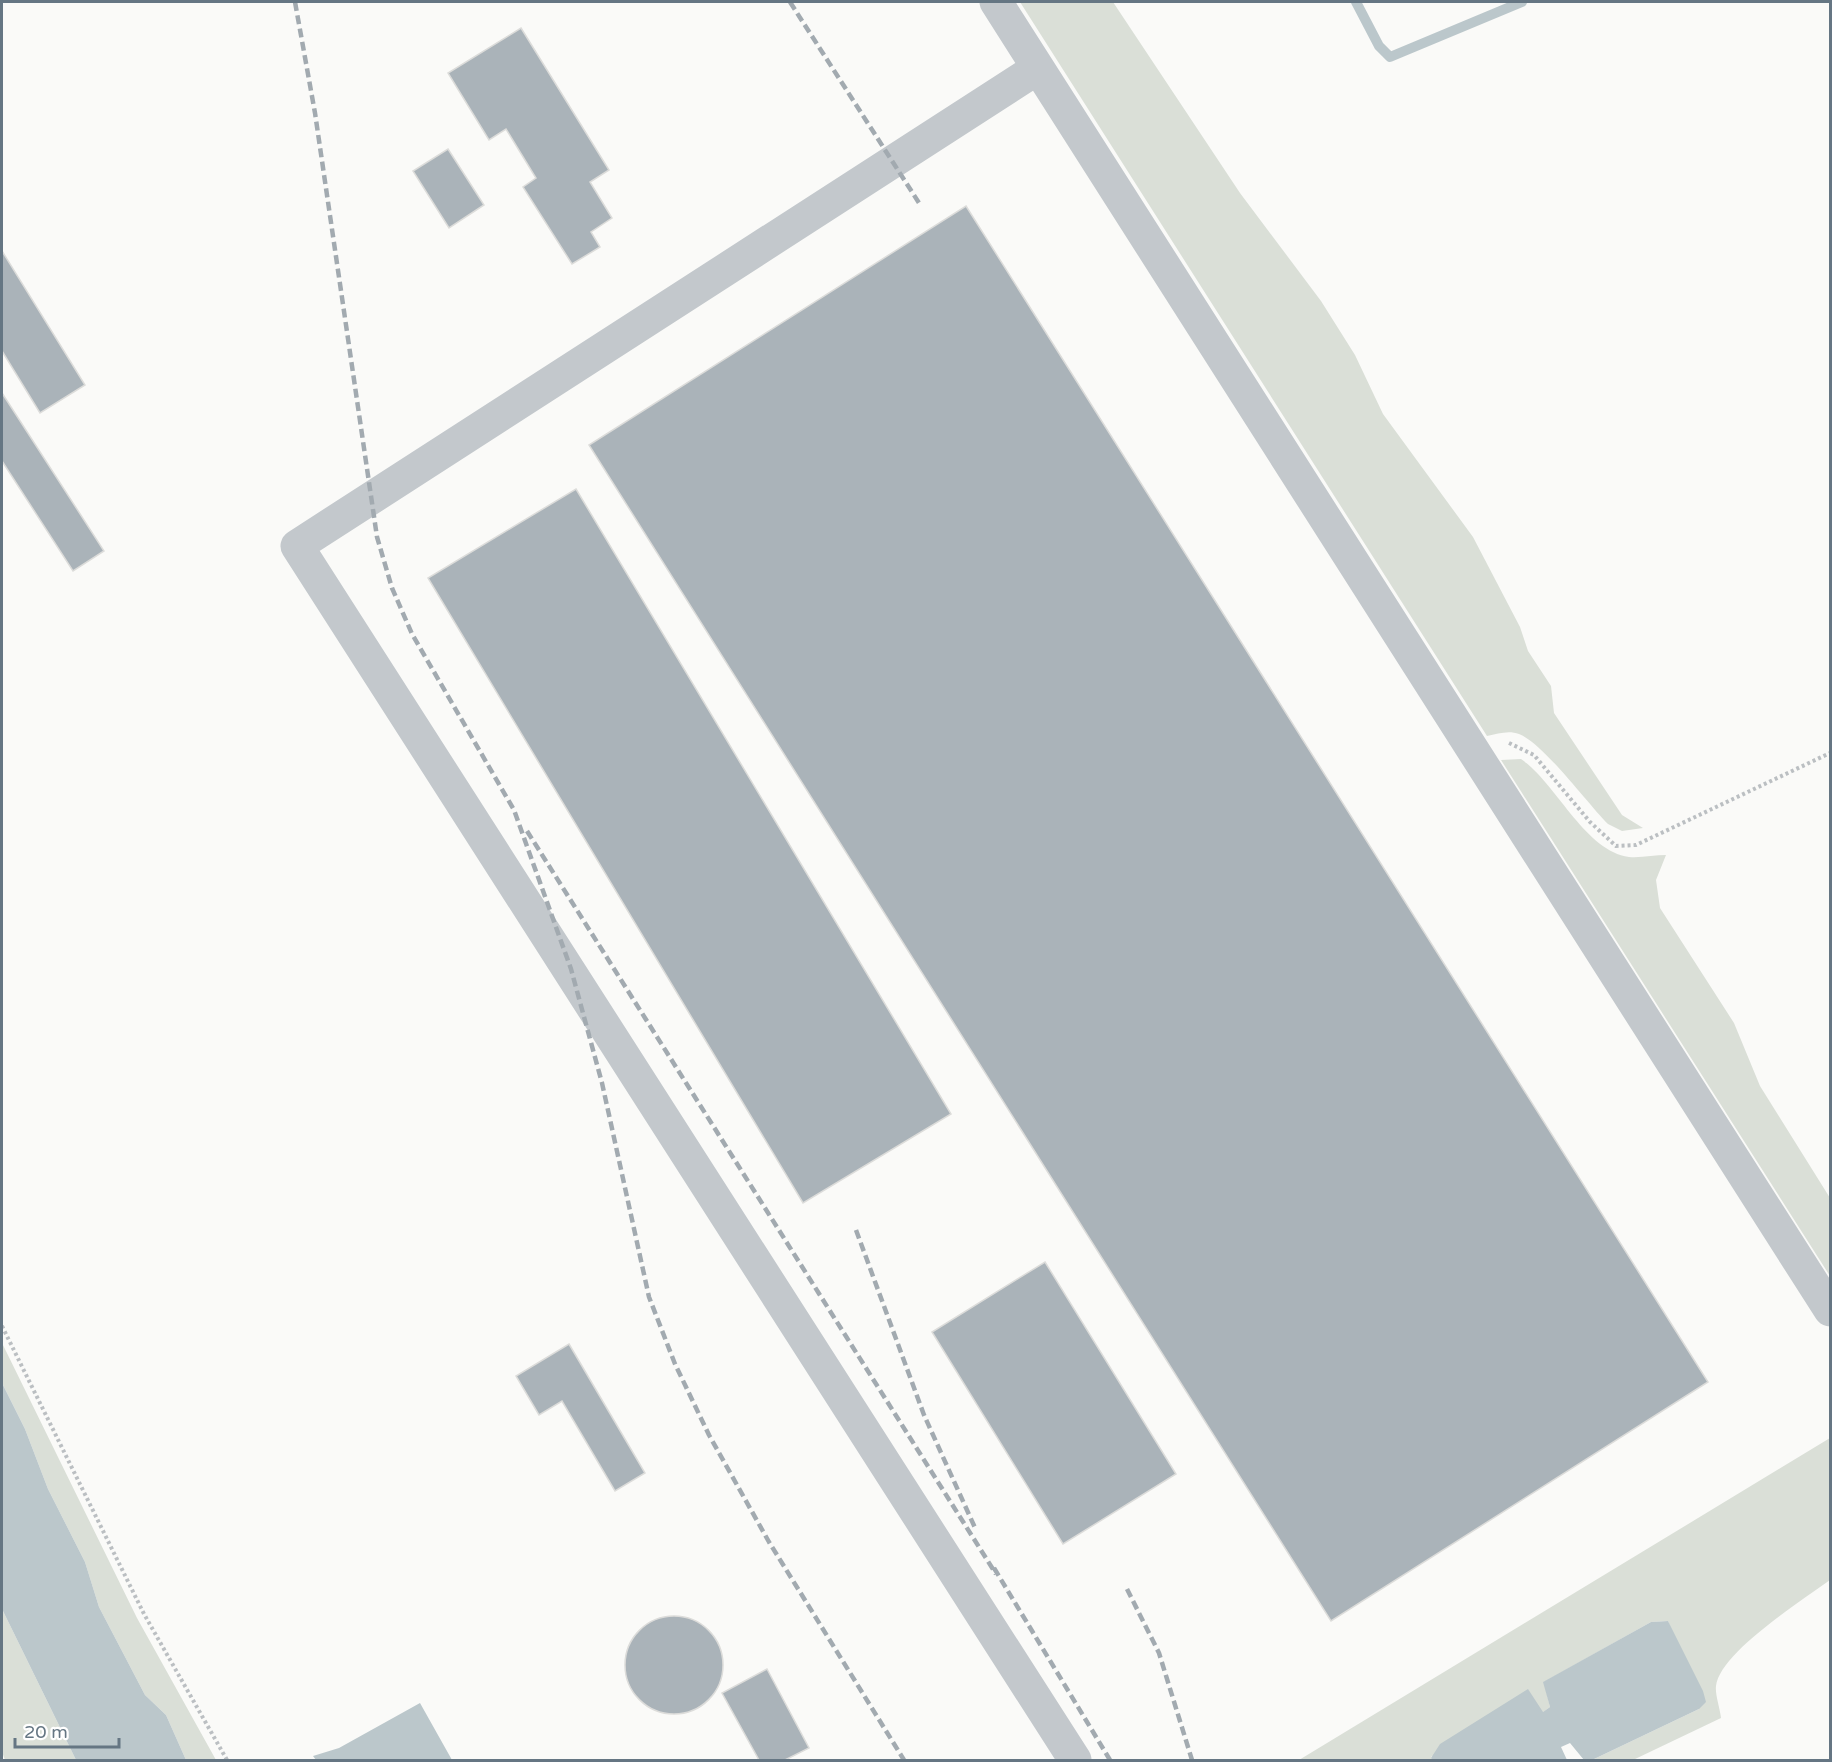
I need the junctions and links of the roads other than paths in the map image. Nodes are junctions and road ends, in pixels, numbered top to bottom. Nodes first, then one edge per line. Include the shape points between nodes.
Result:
1 (996, 2) edge
2 (1038, 69) junction
3 (1830, 1310) edge
4 (1075, 1761) edge

1 - 2 street
2 - 3 street
2 - 4 street via 297,546

